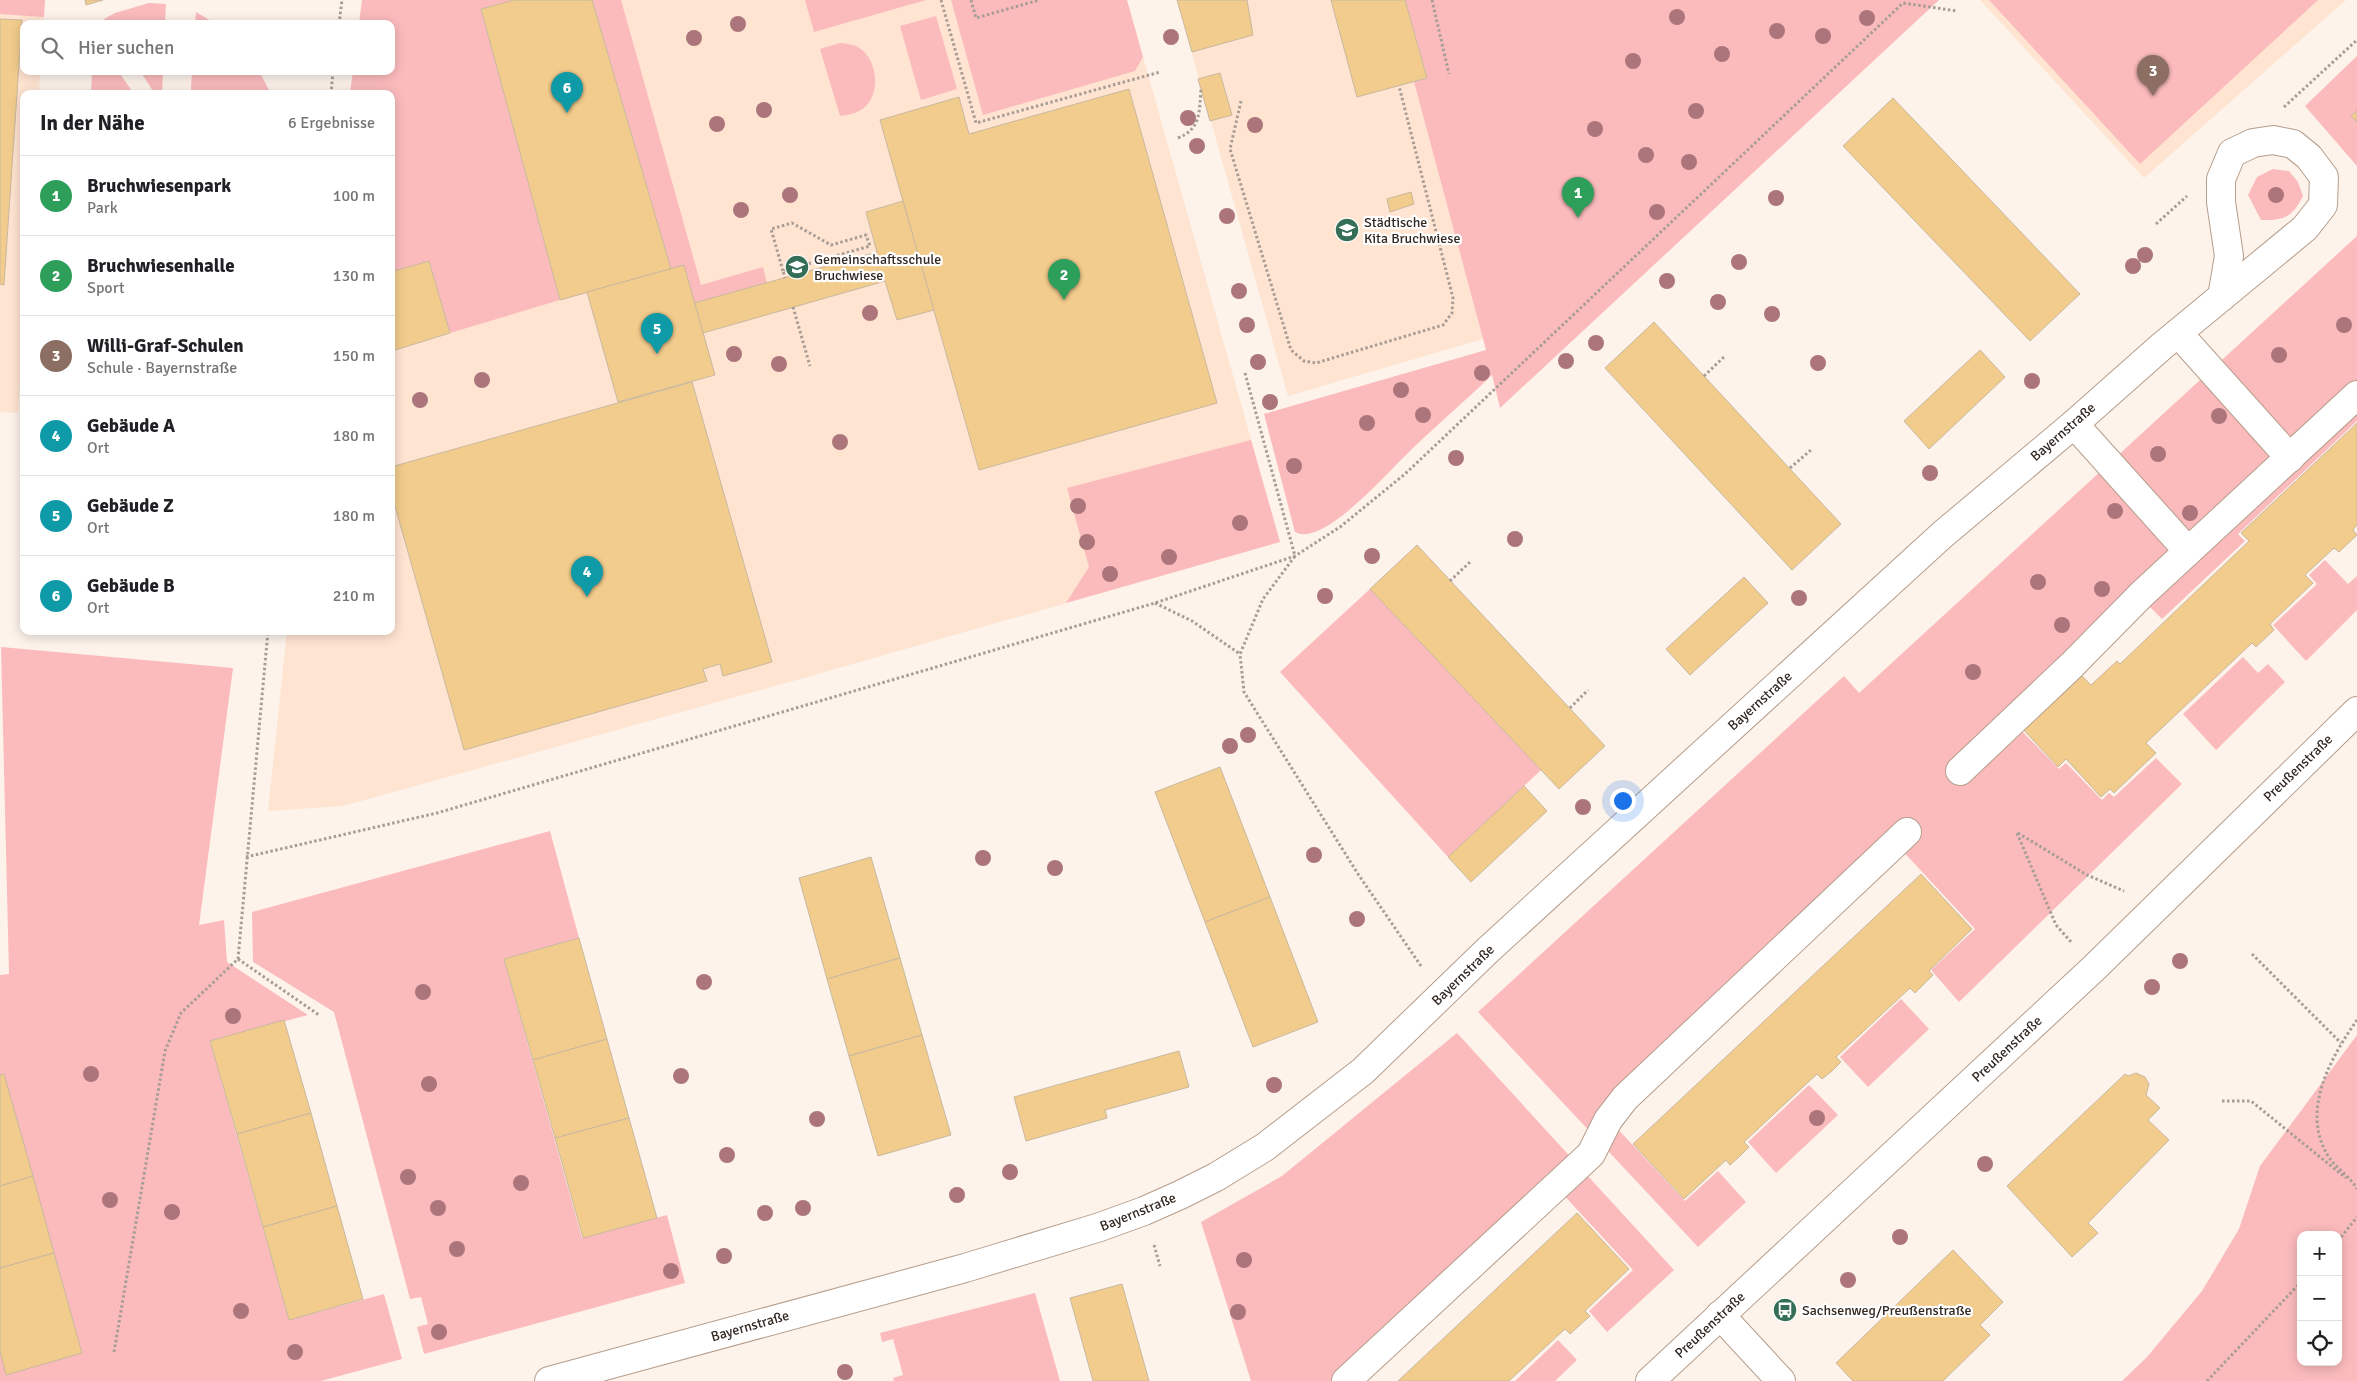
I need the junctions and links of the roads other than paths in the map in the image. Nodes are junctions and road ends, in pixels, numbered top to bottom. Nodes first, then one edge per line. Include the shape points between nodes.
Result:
1 (2222, 297) junction
2 (2178, 333) junction
3 (2357, 395) edge
4 (2074, 424) junction
5 (2290, 458) junction
6 (2188, 552) junction
7 (2357, 711) edge
8 (1960, 771) dead end
9 (1907, 832) dead end
10 (1720, 1315) junction
11 (549, 1381) edge
12 (1346, 1381) edge
13 (1650, 1381) edge
14 (1781, 1381) edge

1 - 1 street, Bayernstraße via 2305,228 2324,205 2324,177 2309,157 2293,144 2273,140 2253,143 2232,153 2221,179 2229,256
1 - 2 street, Bayernstraße
2 - 4 street, Bayernstraße
2 - 5 street
3 - 5 street
4 - 6 street
4 - 11 street, Bayernstraße via 1942,534 1363,1071 1265,1148 1216,1177 1144,1211 974,1266
5 - 6 street
6 - 8 street
7 - 10 street, Preußenstraße via 2094,969
9 - 12 street via 1625,1098 1608,1120 1591,1154
10 - 13 street, Preußenstraße
10 - 14 street

